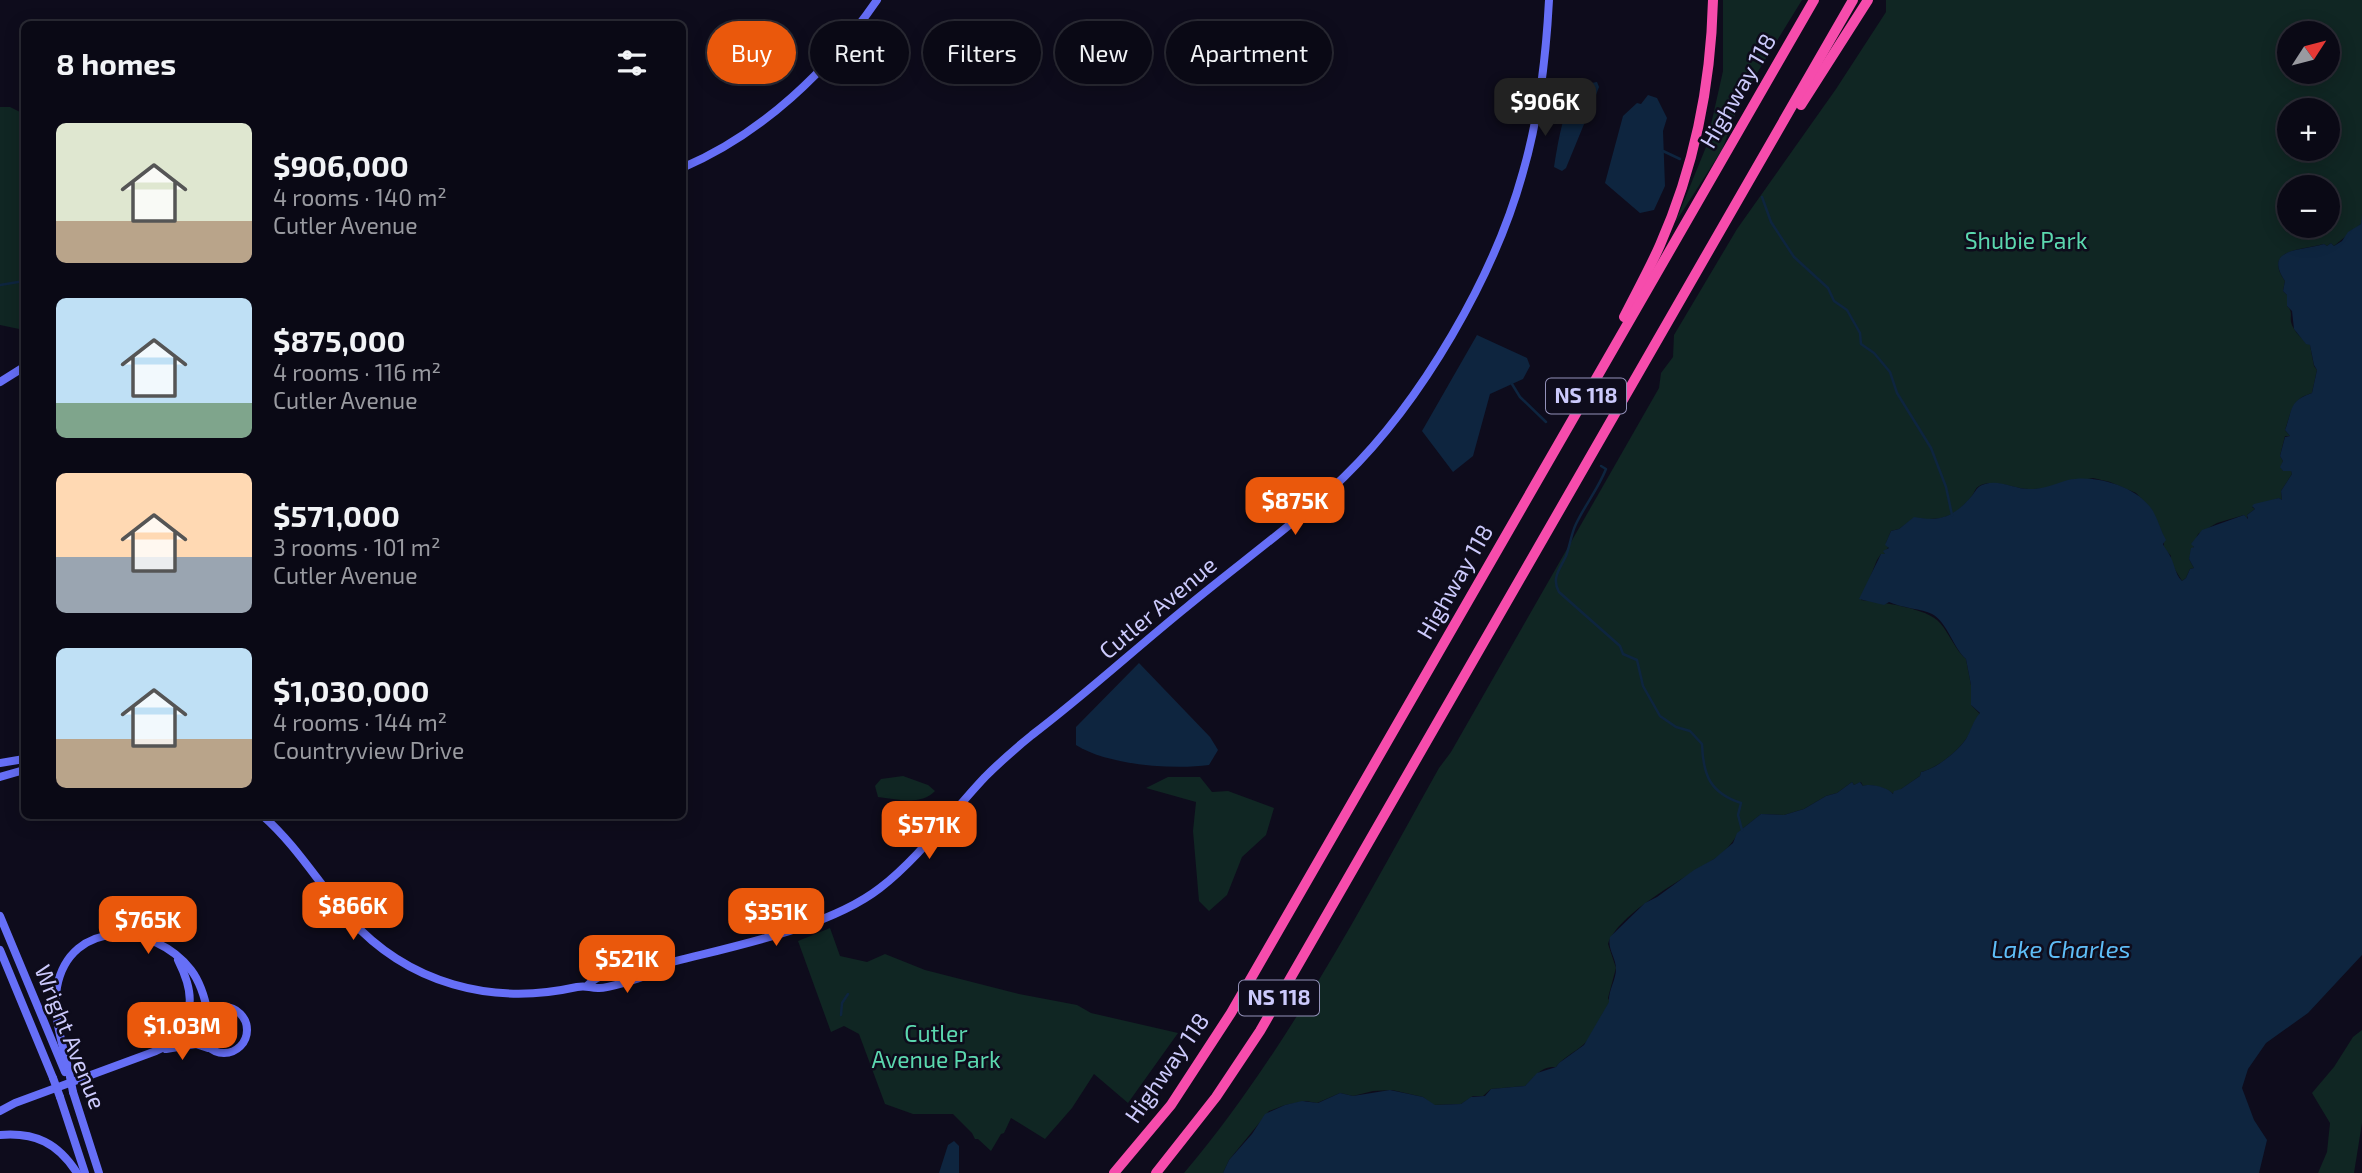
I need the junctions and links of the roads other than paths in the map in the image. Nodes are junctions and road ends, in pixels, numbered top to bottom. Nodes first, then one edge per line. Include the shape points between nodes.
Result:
1 (877, 0) edge
2 (1549, 0) edge
3 (1713, 0) edge
4 (1814, 0) edge
5 (1853, 0) edge
6 (1868, 0) edge
7 (686, 165) edge
8 (1738, 201) junction
9 (21, 369) edge
10 (0, 382) edge
11 (1537, 482) junction
12 (21, 760) edge
13 (0, 763) edge
14 (21, 771) edge
15 (0, 777) edge
16 (266, 819) edge
17 (0, 916) edge
18 (0, 950) edge
19 (175, 955) junction
20 (208, 1014) junction
21 (202, 1023) junction
22 (210, 1048) junction
23 (156, 1051) junction
24 (67, 1073) junction
25 (15, 1103) junction
26 (0, 1105) edge
27 (0, 1111) edge
28 (0, 1135) edge
29 (77, 1173) edge
30 (85, 1173) edge
31 (99, 1173) edge
32 (1114, 1173) edge
33 (1156, 1173) edge

1 - 7 street via 849,39 797,92 738,138
2 - 16 street, Cutler Avenue via 1539,96 1523,173 1488,264 1423,381 1345,477 1002,761 879,888 832,915 800,926 657,966 647,964 608,974 588,985 504,995 440,981 371,940
3 - 11 highway via 1701,116 1676,204 1611,345
4 - 11 highway, Highway 118 / NS 118
5 - 8 highway, NS 118
6 - 8 highway
8 - 33 highway, NS 118 via 1260,1031
9 - 10 street
11 - 32 highway, Highway 118 / NS 118 via 1220,1031 1171,1105
12 - 13 street
14 - 15 street
17 - 24 street, Wright Avenue
18 - 30 street, Wright Avenue, bridge via 61,1097
19 - 20 street via 198,981
19 - 23 street via 191,1000 183,1023
19 - 24 street via 146,939 110,934 72,954 60,978 56,1005
20 - 21 street
20 - 22 street via 228,1008 241,1015 247,1028 237,1049 225,1053
21 - 22 street via 203,1040
21 - 23 street via 188,1036
22 - 23 street via 196,1044
23 - 25 street
24 - 31 street, Wright Avenue, bridge
25 - 26 street
25 - 27 street
28 - 29 street via 37,1137 54,1145

